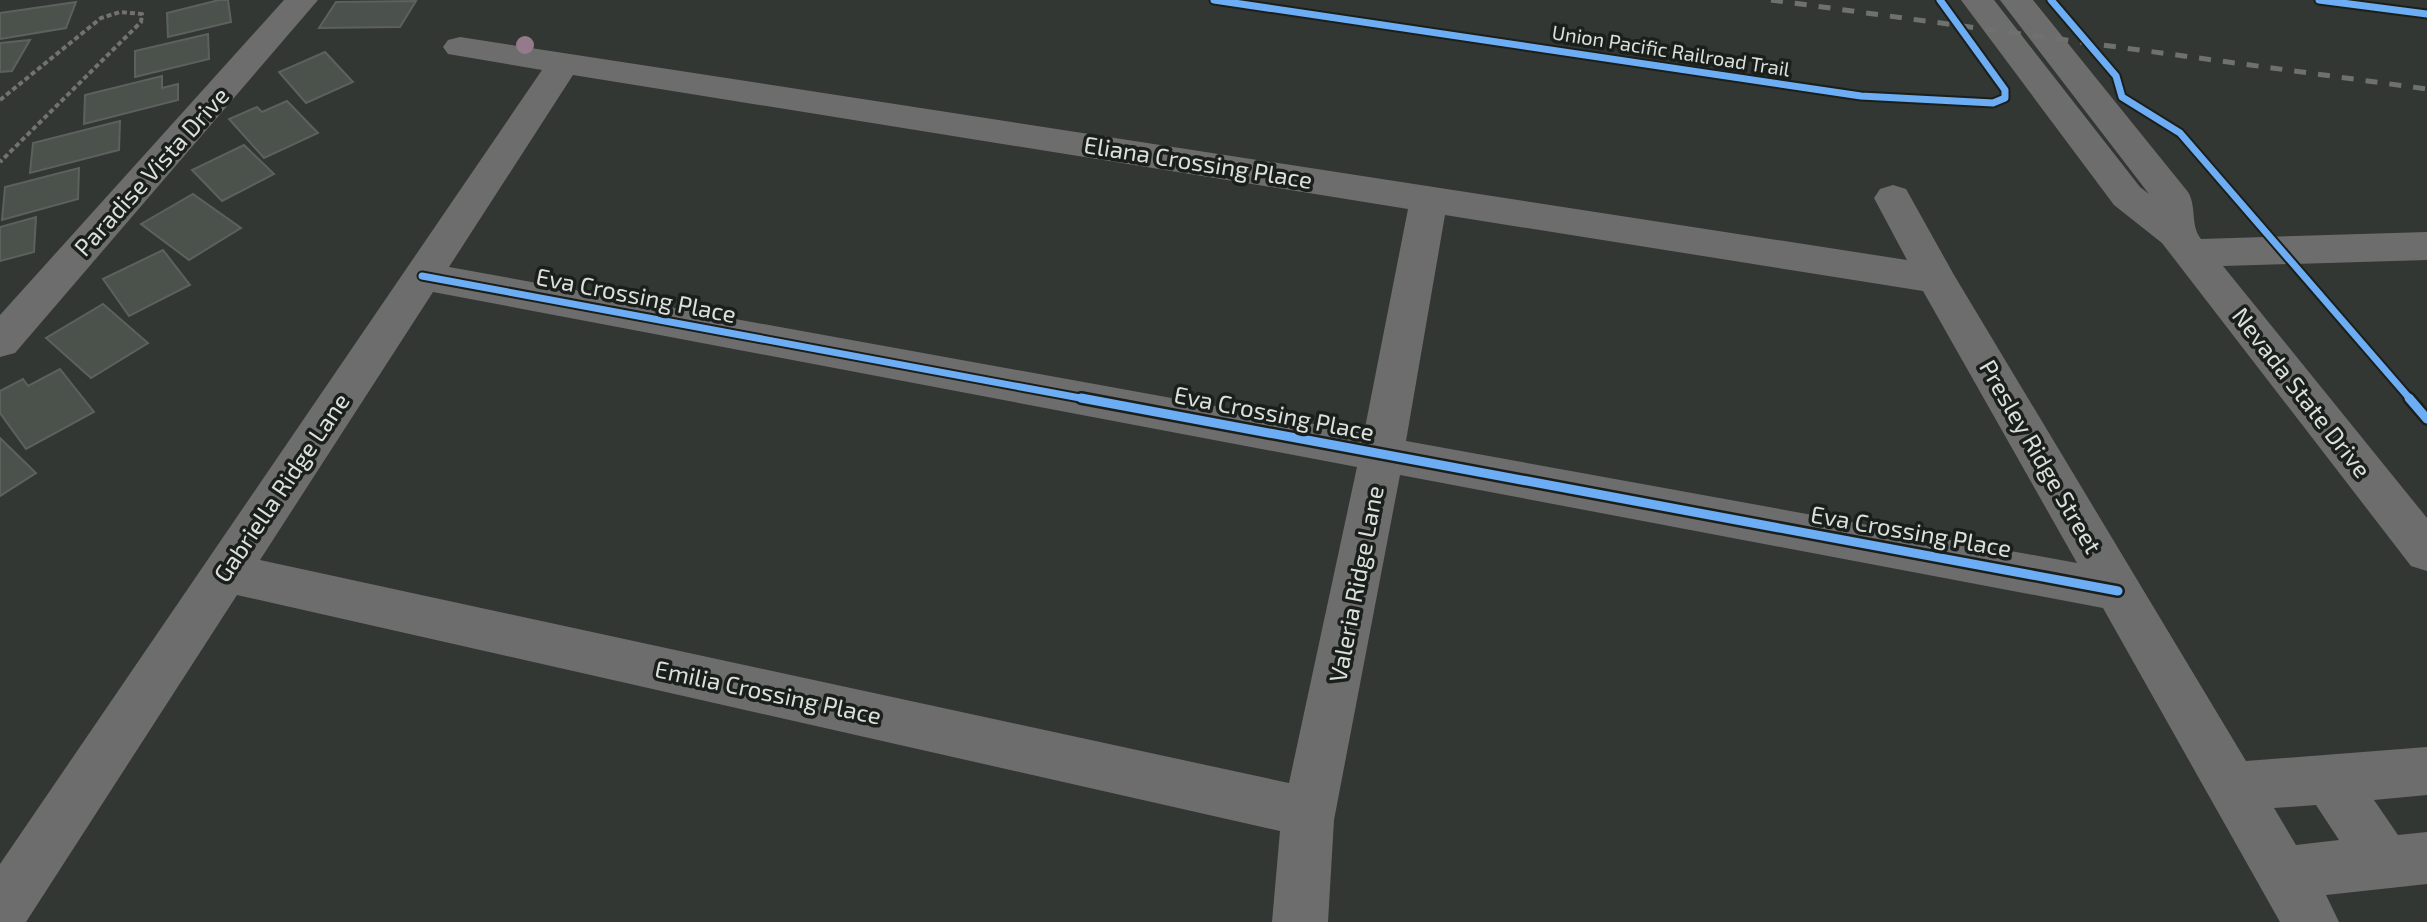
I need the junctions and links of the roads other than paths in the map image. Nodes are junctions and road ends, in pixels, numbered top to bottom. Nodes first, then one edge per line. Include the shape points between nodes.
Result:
1 (302, 0) edge
2 (1977, 0) edge
3 (2016, 0) edge
4 (460, 47) dead end
5 (564, 63) junction
6 (1893, 198) dead end
7 (1429, 199) junction
8 (2183, 243) junction
9 (2427, 246) edge
10 (422, 276) junction
11 (1936, 279) junction
12 (0, 342) edge
13 (1383, 455) junction
14 (2427, 552) edge
15 (226, 573) junction
16 (2118, 591) junction
17 (2427, 771) edge
18 (2329, 780) junction
19 (2233, 787) junction
20 (1311, 813) junction
21 (2406, 860) edge
22 (2283, 873) junction
23 (0, 912) edge
24 (1300, 922) edge
25 (2311, 922) edge

1 - 12 street, Paradise Vista Drive
2 - 8 street, Nevada State Drive via 2127,196
3 - 8 street via 2175,201
4 - 5 street, Eliana Crossing Place
5 - 7 street, Eliana Crossing Place
5 - 10 street, Gabriella Ridge Lane
6 - 11 street, Presley Ridge Street
7 - 11 street, Eliana Crossing Place
7 - 13 street, Valeria Ridge Lane
8 - 9 street
8 - 14 street, Nevada State Drive
10 - 13 street, Eva Crossing Place
10 - 15 street, Gabriella Ridge Lane
11 - 16 street, Presley Ridge Street
13 - 16 street, Eva Crossing Place
13 - 20 street, Valeria Ridge Lane
15 - 20 street, Emilia Crossing Place
15 - 23 street, Gabriella Ridge Lane
16 - 19 street, Presley Ridge Street
17 - 18 street
18 - 19 street
18 - 21 street
19 - 22 street, Presley Ridge Street
20 - 24 street, Valeria Ridge Lane
21 - 22 street
22 - 25 street, Presley Ridge Street

